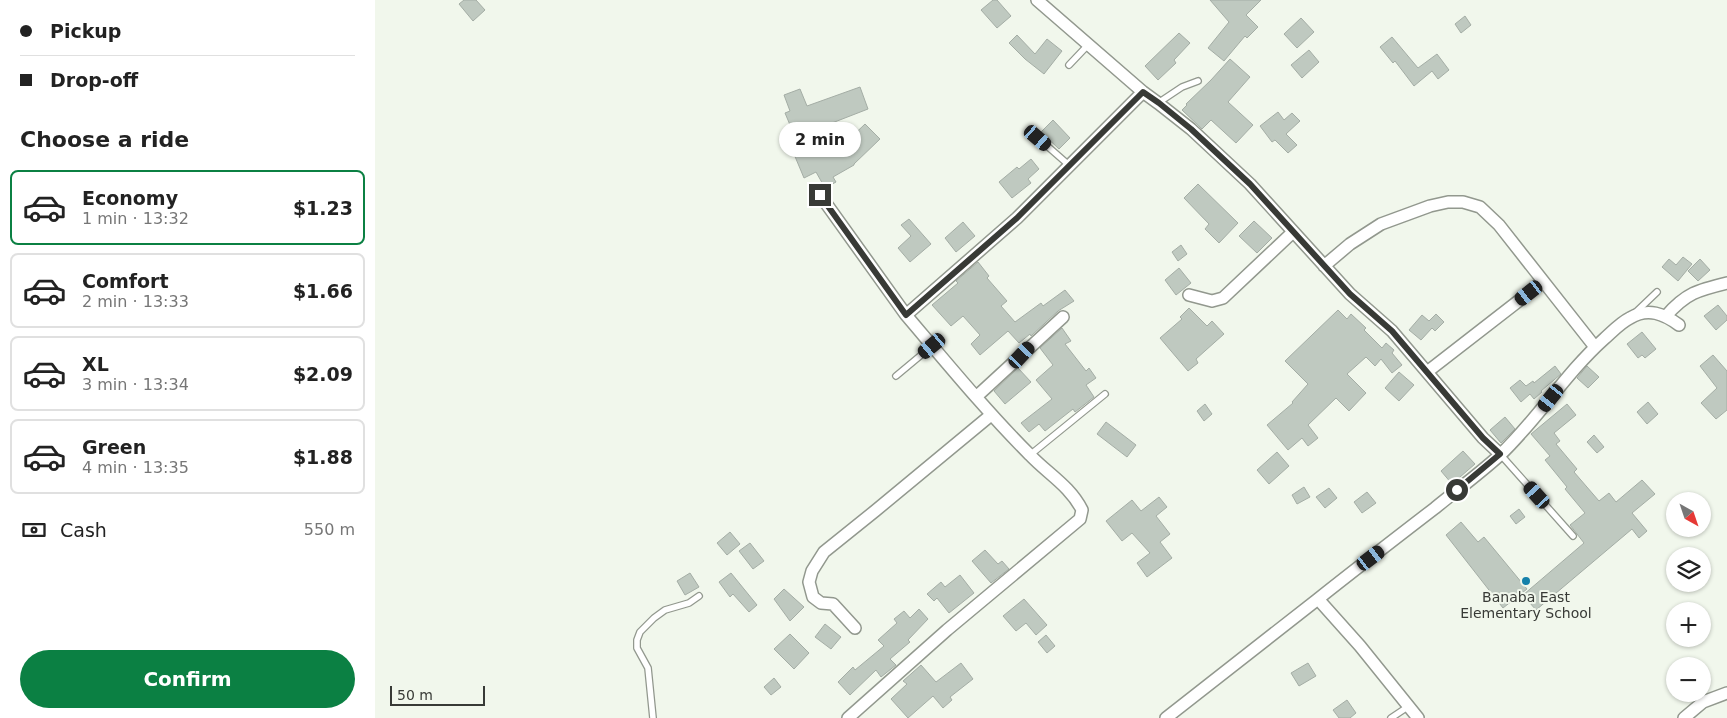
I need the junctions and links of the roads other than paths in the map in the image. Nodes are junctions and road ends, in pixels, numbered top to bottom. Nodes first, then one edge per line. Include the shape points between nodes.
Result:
1 (1037, 0) edge
2 (1089, 45) junction
3 (1069, 65) dead end
4 (1198, 81) dead end
5 (1143, 92) junction
6 (1159, 103) junction
7 (1038, 138) dead end
8 (1070, 166) junction
9 (820, 195) dead end
10 (1293, 232) junction
11 (1324, 266) junction
12 (1543, 282) junction
13 (1727, 283) edge
14 (1657, 292) dead end
15 (1189, 295) dead end
16 (906, 315) junction
17 (1666, 316) junction
18 (1063, 317) dead end
19 (1631, 317) junction
20 (1679, 325) dead end
21 (932, 346) junction
22 (1595, 347) junction
23 (1427, 372) junction
24 (896, 376) dead end
25 (1105, 394) dead end
26 (976, 397) junction
27 (991, 415) junction
28 (1500, 454) junction
29 (1030, 455) junction
30 (1573, 536) dead end
31 (699, 596) dead end
32 (1318, 598) junction
33 (855, 628) dead end
34 (1727, 693) edge
35 (1409, 706) junction
36 (653, 718) edge
37 (847, 718) edge
38 (1165, 718) edge
39 (1391, 718) edge
40 (1418, 718) edge
41 (1684, 718) edge

1 - 2 street
2 - 3 lane
2 - 5 street
4 - 6 lane via 1182,87
5 - 6 street
5 - 8 street
6 - 10 street via 1240,174
7 - 8 lane
8 - 16 street via 1017,218
9 - 16 street
10 - 11 street
10 - 15 street via 1223,298 1212,301
11 - 12 street via 1381,224 1430,206 1463,202 1480,207 1489,215
11 - 23 street via 1392,331
12 - 22 street
12 - 23 street
13 - 17 street via 1690,294
14 - 19 lane
16 - 21 street
17 - 19 street via 1653,313
17 - 20 street
18 - 26 street
19 - 22 street
21 - 24 lane
21 - 26 street
22 - 28 street
23 - 28 street
25 - 29 lane
26 - 27 street
27 - 29 street
27 - 33 street via 824,552 809,582 813,597 821,603 833,604
28 - 30 lane
28 - 32 street
29 - 37 street via 1075,497 1082,510 1080,519
31 - 36 lane via 689,603 665,610 640,632 637,648 648,668
32 - 35 street
32 - 38 street
34 - 41 street via 1703,702
35 - 39 lane
35 - 40 street

